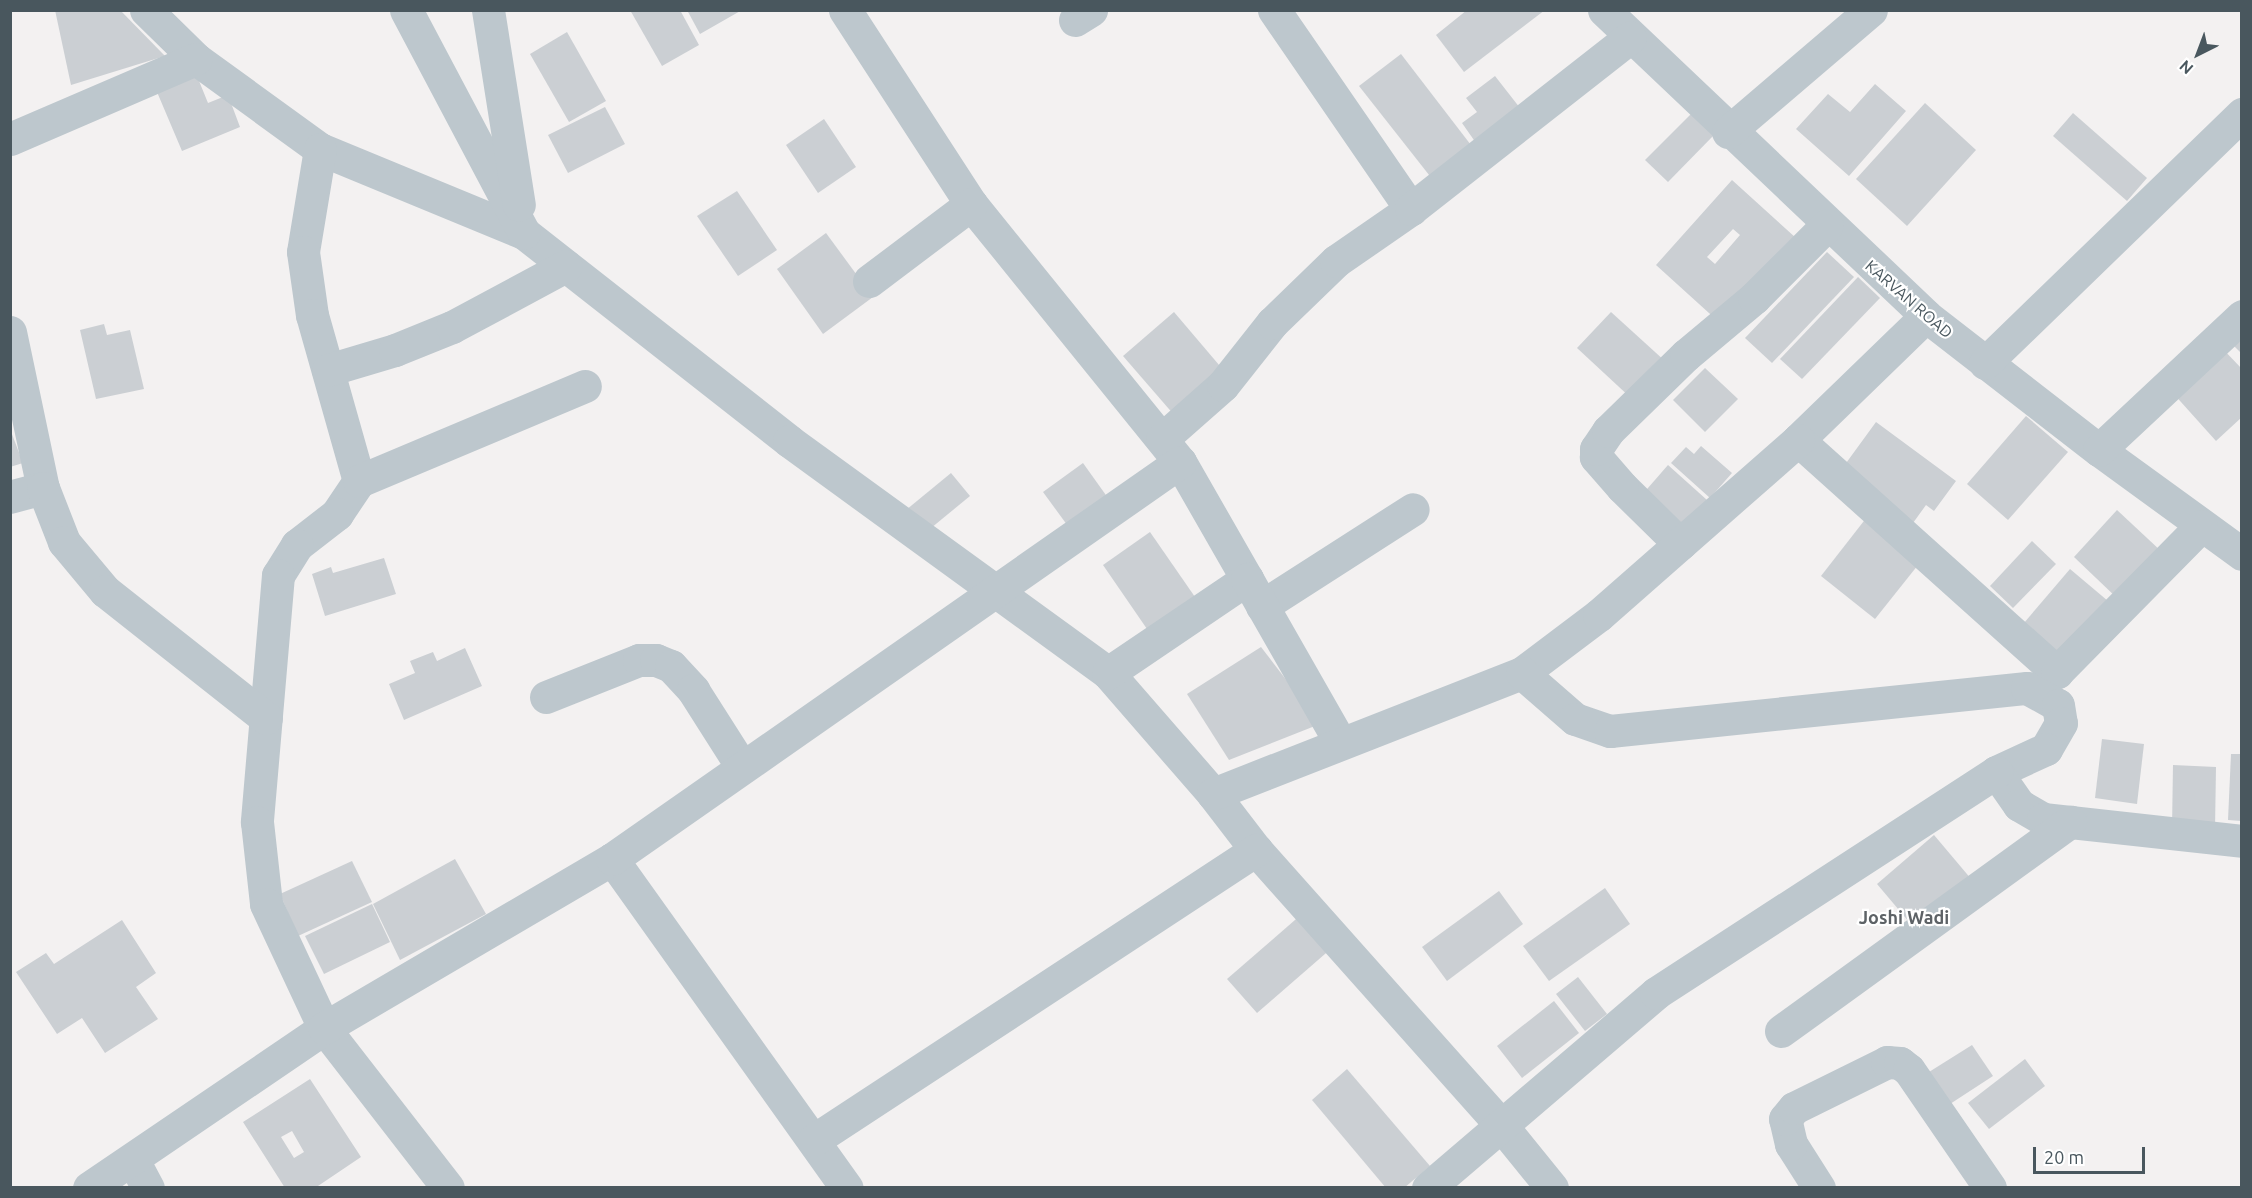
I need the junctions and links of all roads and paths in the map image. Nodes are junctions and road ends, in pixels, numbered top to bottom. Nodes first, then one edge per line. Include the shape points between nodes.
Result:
1 (146, 10) edge
2 (406, 10) edge
3 (845, 10) edge
4 (1274, 10) edge
5 (1604, 10) edge
6 (1871, 10) edge
7 (488, 11) edge
8 (1630, 37) junction
9 (196, 59) junction
10 (2241, 114) edge
11 (1728, 132) junction
12 (10, 138) edge
13 (320, 149) junction
14 (971, 204) junction
15 (1412, 209) junction
16 (1827, 225) junction
17 (524, 233) junction
18 (566, 266) junction
19 (869, 281) dead end
20 (2241, 315) edge
21 (1926, 316) junction
22 (10, 332) edge
23 (1985, 363) junction
24 (328, 370) junction
25 (585, 386) dead end
26 (1798, 440) junction
27 (1171, 450) junction
28 (2099, 450) junction
29 (359, 481) junction
30 (43, 488) junction
31 (10, 497) edge
32 (1413, 509) dead end
33 (2201, 526) junction
34 (1680, 544) junction
35 (2238, 545) edge
36 (993, 589) junction
37 (1254, 593) junction
38 (1108, 673) junction
39 (1522, 673) junction
40 (546, 697) dead end
41 (266, 718) junction
42 (1340, 742) junction
43 (742, 767) junction
44 (1996, 772) junction
45 (1213, 794) junction
46 (2070, 822) junction
47 (2241, 841) edge
48 (1256, 850) junction
49 (612, 859) junction
50 (324, 1028) junction
51 (1781, 1030) dead end
52 (1501, 1125) junction
53 (814, 1140) junction
54 (140, 1174) edge
55 (88, 1188) edge
56 (448, 1188) edge
57 (847, 1188) edge
58 (1428, 1188) edge
59 (1552, 1188) edge
60 (1819, 1188) edge
61 (1990, 1188) edge

1 - 9 street
2 - 17 street
3 - 14 street
4 - 15 street
5 - 8 street, KARVAN ROAD
6 - 11 street
7 - 17 street
8 - 11 street, KARVAN ROAD
8 - 15 street
9 - 12 street
9 - 13 street
10 - 23 street
11 - 16 street, KARVAN ROAD
13 - 17 street
13 - 24 street via 303,252 312,315
14 - 19 street
14 - 27 street
15 - 27 street via 1336,261 1272,323
16 - 21 street, KARVAN ROAD
16 - 34 street via 1754,298 1686,355 1608,431 1596,449 1596,458
17 - 18 street
18 - 24 street via 452,327 395,350
18 - 36 street via 789,441
20 - 28 street
21 - 23 street, KARVAN ROAD
21 - 26 street
22 - 30 street
23 - 28 street, KARVAN ROAD
24 - 29 street
25 - 29 street
26 - 33 street via 2057,672
26 - 34 street
27 - 36 street
27 - 37 street
28 - 33 street, KARVAN ROAD
29 - 41 street via 337,514 297,545 278,575
30 - 31 street
30 - 41 street via 64,542 105,591
32 - 37 street
33 - 35 street, KARVAN ROAD
34 - 39 street via 1599,615
36 - 38 street
36 - 43 street
37 - 38 street
37 - 42 street
38 - 45 street
39 - 42 street
39 - 44 street via 1575,719 1610,730 2026,688 2058,705 2061,723 2046,749
40 - 43 street via 639,660 656,660 670,666 693,690
41 - 50 street via 257,822 266,904
42 - 45 street
43 - 49 street
44 - 46 street via 2019,805 2043,819
44 - 52 street via 1656,993
45 - 48 street
46 - 47 street
46 - 51 street
48 - 52 street
48 - 53 street
49 - 50 street
49 - 53 street
50 - 54 street
50 - 56 street
52 - 58 street
52 - 59 street
53 - 57 street
54 - 55 street
60 - 61 street via 1791,1144 1785,1119 1794,1108 1887,1062 1900,1063 1908,1070

